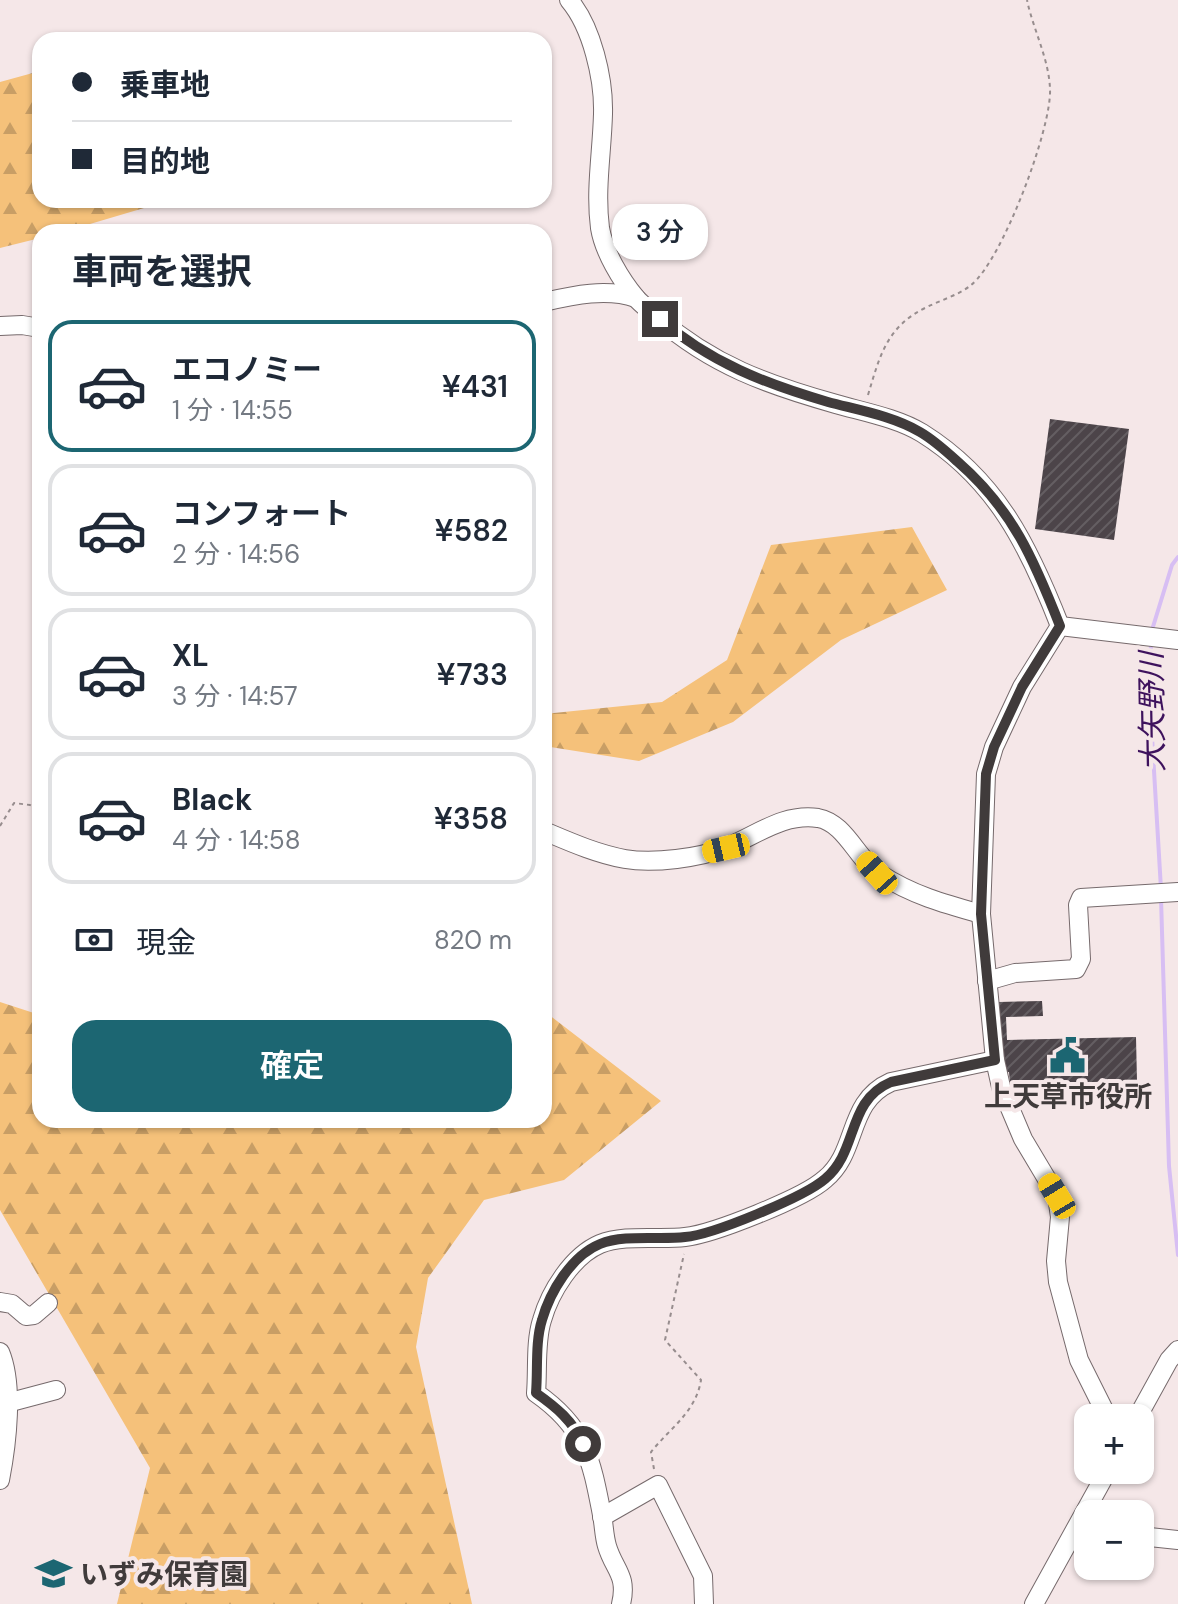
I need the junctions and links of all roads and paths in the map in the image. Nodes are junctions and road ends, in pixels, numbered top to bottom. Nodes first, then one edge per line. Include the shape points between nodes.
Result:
1 (569, 0) edge
2 (1027, 0) edge
3 (636, 298) junction
4 (552, 300) edge
5 (0, 326) edge
6 (32, 327) edge
7 (864, 412) junction
8 (1060, 626) junction
9 (1178, 640) edge
10 (32, 806) edge
11 (0, 826) edge
12 (552, 834) edge
13 (1172, 892) edge
14 (981, 914) junction
15 (987, 981) junction
16 (995, 1060) junction
17 (688, 1237) junction
18 (0, 1302) edge
19 (48, 1303) dead end
20 (1178, 1350) edge
21 (0, 1352) edge
22 (56, 1390) dead end
23 (7, 1403) junction
24 (1101, 1404) edge
25 (1145, 1404) edge
26 (0, 1480) edge
27 (658, 1485) junction
28 (602, 1517) junction
29 (1154, 1537) edge
30 (1178, 1540) edge
31 (1074, 1542) edge
32 (621, 1604) edge
33 (704, 1604) edge
34 (1034, 1604) edge

1 - 3 street via 595,50 604,112 600,230
2 - 7 path via 1050,89 1048,114 1014,216 992,261 973,284 914,313 894,329
3 - 4 street via 620,293
3 - 7 street via 718,362 779,388
5 - 6 street
7 - 8 street via 920,432 972,474 1004,509 1036,565
8 - 9 street
8 - 14 street via 1022,687 986,774
10 - 11 path via 14,803
12 - 14 street via 626,859 679,859 726,848 791,819 815,818 830,821 877,873 928,900
13 - 15 street via 1081,898 1081,959 1076,969 1015,973
14 - 15 street
15 - 16 street
16 - 17 street via 879,1087 857,1116 842,1161 825,1179 796,1198
16 - 24 street via 1011,1114 1057,1196 1058,1282 1079,1360
17 - 27 path via 665,1340 701,1380 686,1416 651,1452
17 - 28 street via 599,1244 554,1288 541,1323 536,1393 577,1429 590,1460
18 - 19 street via 26,1316
20 - 25 street
21 - 23 street
22 - 23 street
23 - 26 street
27 - 28 street
27 - 33 street via 703,1576
28 - 32 street via 607,1547 624,1583
29 - 30 street
31 - 34 street

